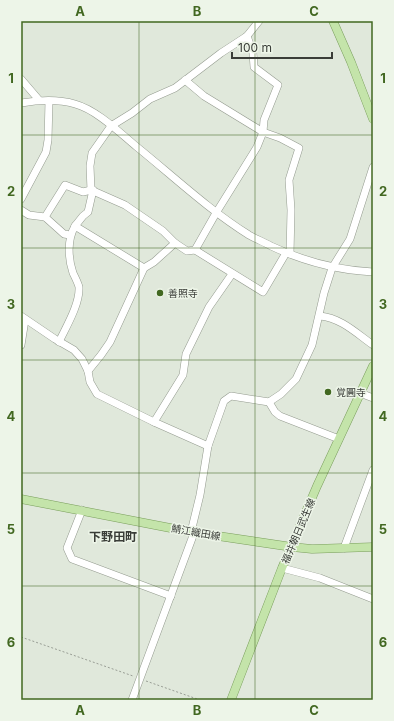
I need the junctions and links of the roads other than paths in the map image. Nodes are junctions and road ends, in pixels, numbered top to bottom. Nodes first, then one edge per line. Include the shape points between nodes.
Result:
1 (259, 21) edge
2 (332, 21) edge
3 (247, 36) junction
4 (21, 79) edge
5 (185, 80) junction
6 (39, 100) junction
7 (49, 101) junction
8 (21, 103) edge
9 (373, 118) edge
10 (111, 126) junction
11 (263, 132) junction
12 (373, 167) edge
13 (92, 190) junction
14 (21, 199) edge
15 (21, 210) edge
16 (216, 213) junction
17 (44, 217) junction
18 (75, 226) junction
19 (70, 235) junction
20 (176, 243) junction
21 (195, 250) junction
22 (288, 254) junction
23 (144, 268) junction
24 (332, 268) junction
25 (373, 272) edge
26 (232, 274) junction
27 (320, 316) junction
28 (23, 318) edge
29 (59, 342) junction
30 (21, 345) edge
31 (373, 345) edge
32 (373, 366) edge
33 (88, 371) junction
34 (360, 393) junction
35 (373, 398) edge
36 (269, 402) junction
37 (154, 422) junction
38 (339, 439) junction
39 (208, 446) junction
40 (373, 470) edge
41 (21, 499) edge
42 (82, 510) junction
43 (191, 532) junction
44 (373, 547) edge
45 (292, 548) junction
46 (344, 548) junction
47 (282, 568) junction
48 (171, 596) junction
49 (373, 599) edge
50 (132, 700) edge
51 (231, 700) edge

1 - 3 street
2 - 9 main road
3 - 5 street
3 - 11 street via 254,67 278,85 264,120
4 - 6 street
5 - 10 street via 176,88 150,99
5 - 11 street via 204,96
6 - 7 street
6 - 8 street
7 - 10 street via 76,104
7 - 14 street via 46,152
10 - 13 street via 92,153
10 - 16 street
11 - 16 street via 257,147
11 - 22 street via 299,148 289,180 291,210
12 - 24 street via 350,239
13 - 17 street via 83,192 65,185
13 - 18 street via 88,212
13 - 20 street via 125,205
15 - 17 street via 29,215
16 - 21 street
16 - 22 street via 250,236
17 - 19 street via 64,234
18 - 19 street
18 - 23 street
19 - 29 street via 69,262 79,286 78,296
20 - 21 street via 187,251
20 - 23 street
21 - 26 street
22 - 24 street
22 - 26 street via 263,292
23 - 33 street via 110,342
24 - 25 street
24 - 27 street
26 - 37 street via 209,307 186,354 183,375
27 - 31 street via 341,322
27 - 36 street via 312,345 296,379
28 - 29 street
28 - 30 street
29 - 33 street via 74,350
32 - 34 main road, 福井朝日武生線
33 - 37 street via 90,382 97,394
34 - 35 street
34 - 38 main road, 福井朝日武生線
36 - 38 street via 274,412 280,416
36 - 39 street via 231,396 224,401
37 - 39 street
38 - 45 main road, 福井朝日武生線
39 - 43 street
40 - 46 street
41 - 42 main road, 鯖江織田線
42 - 43 main road, 鯖江織田線
42 - 48 street via 68,548 72,559
43 - 45 main road, 鯖江織田線
43 - 48 street via 194,533
44 - 46 main road, 鯖江織田線
45 - 46 main road, 鯖江織田線
45 - 47 main road, 福井朝日武生線
47 - 49 street via 320,578
47 - 51 main road, 福井朝日武生線
48 - 50 street

